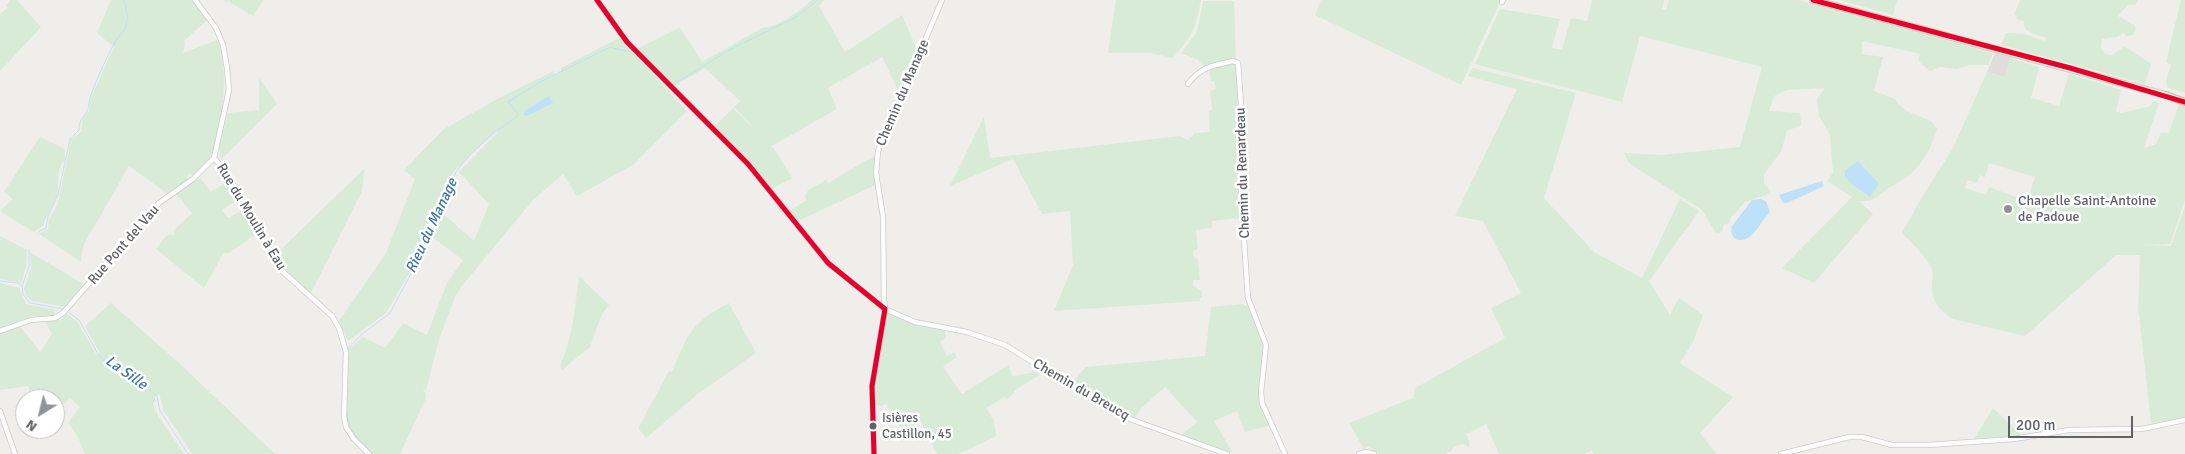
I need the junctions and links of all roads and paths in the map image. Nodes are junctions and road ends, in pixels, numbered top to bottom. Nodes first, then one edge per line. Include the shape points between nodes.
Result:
1 (196, 0) edge
2 (598, 0) edge
3 (942, 0) edge
4 (1813, 0) edge
5 (1188, 84) dead end
6 (2166, 95) joint
7 (2185, 100) edge
8 (214, 158) junction
9 (885, 308) junction
10 (0, 331) edge
11 (0, 412) edge
12 (2185, 420) edge
13 (15, 454) edge
14 (370, 454) edge
15 (874, 454) edge
16 (1227, 454) edge
17 (1285, 454) edge
18 (1359, 454) edge
19 (1374, 454) edge
20 (1781, 454) edge

1 - 8 street via 216,28 227,68 229,90
2 - 9 street, Chemin du Breucq via 627,42 748,164 828,263
3 - 9 street, Chemin du Manage via 877,157 876,173 883,217
4 - 6 main road
5 - 17 street, Chemin du Renardeau via 1205,68 1233,61 1238,63 1241,198 1248,298 1266,344 1262,403
6 - 7 highway
8 - 10 street, Rue Pont del Vau via 194,179 159,203 58,318 31,320
8 - 14 street, Rue du Moulin à Eau via 226,172 281,270 332,316 339,328 346,352 346,427
9 - 15 street, Chemin du Manage via 872,377
9 - 16 street, Chemin du Breucq via 915,322 994,341 1018,352 1119,414
11 - 13 street
12 - 20 street via 2142,429 2069,430 2014,440 1928,445 1892,445 1849,437
18 - 19 street

